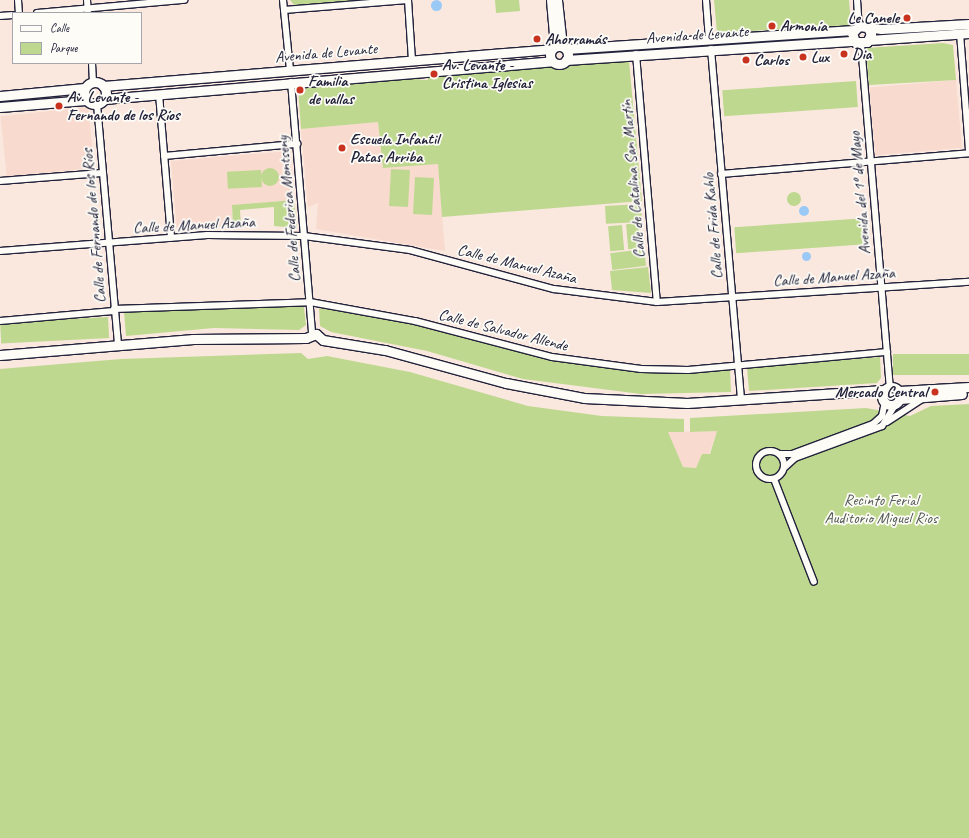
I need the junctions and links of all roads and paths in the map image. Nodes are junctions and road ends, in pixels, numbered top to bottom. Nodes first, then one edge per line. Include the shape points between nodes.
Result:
1 (18, 0) edge
2 (87, 0) edge
3 (184, 0) edge
4 (284, 0) edge
5 (408, 0) edge
6 (551, 0) edge
7 (557, 0) edge
8 (706, 0) edge
9 (857, 0) edge
10 (159, 1) edge
11 (88, 10) edge
12 (284, 10) junction
13 (19, 12) edge
14 (54, 12) edge
15 (12, 15) edge
16 (0, 16) edge
17 (969, 24) edge
18 (860, 28) junction
19 (965, 33) edge
20 (861, 42) junction
21 (710, 44) junction
22 (558, 48) junction
23 (636, 54) junction
24 (566, 60) junction
25 (412, 61) junction
26 (552, 61) junction
27 (92, 64) edge
28 (290, 70) junction
29 (93, 82) junction
30 (291, 82) junction
31 (103, 86) junction
32 (85, 88) junction
33 (160, 94) junction
34 (0, 96) edge
35 (86, 100) junction
36 (100, 102) junction
37 (0, 107) edge
38 (297, 144) junction
39 (969, 150) edge
40 (969, 153) edge
41 (164, 156) junction
42 (871, 162) junction
43 (102, 173) junction
44 (721, 174) junction
45 (0, 181) edge
46 (304, 236) junction
47 (171, 238) junction
48 (108, 243) junction
49 (0, 251) edge
50 (969, 282) edge
51 (881, 286) junction
52 (732, 298) junction
53 (310, 302) junction
54 (657, 302) junction
55 (114, 310) junction
56 (0, 321) edge
57 (312, 334) junction
58 (118, 345) junction
59 (886, 352) junction
60 (0, 355) edge
61 (738, 366) junction
62 (969, 387) edge
63 (887, 388) junction
64 (969, 393) edge
65 (927, 396) junction
66 (899, 398) junction
67 (741, 400) junction
68 (885, 402) junction
69 (885, 423) junction
70 (780, 454) junction
71 (785, 467) junction
72 (774, 478) junction
73 (814, 582) dead end

1 - 13 street
2 - 11 street
3 - 10 street
4 - 12 street
5 - 12 street
5 - 25 street
6 - 22 street
7 - 22 street
8 - 21 street, Calle de Frida Kahlo
9 - 18 street
10 - 11 street
11 - 14 street
12 - 28 street
15 - 16 street
17 - 18 street, Avenida de Levante
18 - 20 street
18 - 20 street
18 - 21 street, Avenida de Levante
19 - 20 street, Avenida de Levante
19 - 39 street
20 - 21 street, Avenida de Levante
20 - 42 street, Avenida del 1º de Mayo
21 - 22 street, Avenida de Levante
21 - 23 street, Avenida de Levante
21 - 44 street, Calle de Frida Kahlo
22 - 24 street
22 - 25 street, Avenida de Levante
22 - 26 street
23 - 24 street, Avenida de Levante
23 - 54 street, Calle de Catalina San Martín
24 - 26 street, Avenida de Levante via 558,64
25 - 28 street, Avenida de Levante
26 - 30 street, Avenida de Levante
27 - 29 street
28 - 31 street, Avenida de Levante
29 - 31 street
29 - 32 street
30 - 33 street, Avenida de Levante
30 - 38 street, Calle de Federica Montseny
31 - 36 street
32 - 34 street
32 - 35 street
33 - 36 street, Avenida de Levante
33 - 41 street
35 - 36 street
35 - 37 street
36 - 43 street, Calle de Fernando de los Ríos
38 - 41 street
38 - 46 street, Calle de Federica Montseny
40 - 42 street
41 - 47 street
42 - 44 street
42 - 51 street, Avenida del 1º de Mayo
43 - 45 street
43 - 48 street, Calle de Fernando de los Ríos
44 - 52 street, Calle de Frida Kahlo
46 - 47 street, Calle de Manuel Azaña via 237,234
46 - 53 street, Calle de Federica Montseny
46 - 54 street, Calle de Manuel Azaña via 410,250 554,290
47 - 48 street, Calle de Manuel Azaña
48 - 49 street, Calle de Manuel Azaña
48 - 55 street, Calle de Fernando de los Ríos
50 - 51 street, Calle de Manuel Azaña
51 - 52 street, Calle de Manuel Azaña
51 - 59 street, Avenida del 1º de Mayo
52 - 54 street, Calle de Manuel Azaña
52 - 61 street, Calle de Frida Kahlo
53 - 55 street, Calle de Salvador Allende via 240,302
53 - 57 street, Calle de Federica Montseny
53 - 61 street, Calle de Salvador Allende via 389,315 591,364 688,370
55 - 56 street, Calle de Salvador Allende
55 - 58 street, Calle de Fernando de los Ríos
57 - 58 street via 306,338 234,337
57 - 67 street via 323,340 385,350 506,383 584,398 660,403
58 - 60 street
59 - 61 street, Calle de Salvador Allende
59 - 63 street, Avenida del 1º de Mayo
61 - 67 street, Calle de Frida Kahlo
62 - 66 street
63 - 66 street
63 - 67 street
63 - 68 street
64 - 65 street
65 - 66 street
65 - 69 street
66 - 68 street
66 - 69 street
68 - 70 street via 882,416 873,424 792,454
69 - 71 street via 795,458
70 - 71 street
70 - 72 street via 766,451 756,461 760,475
71 - 72 street
72 - 73 street

